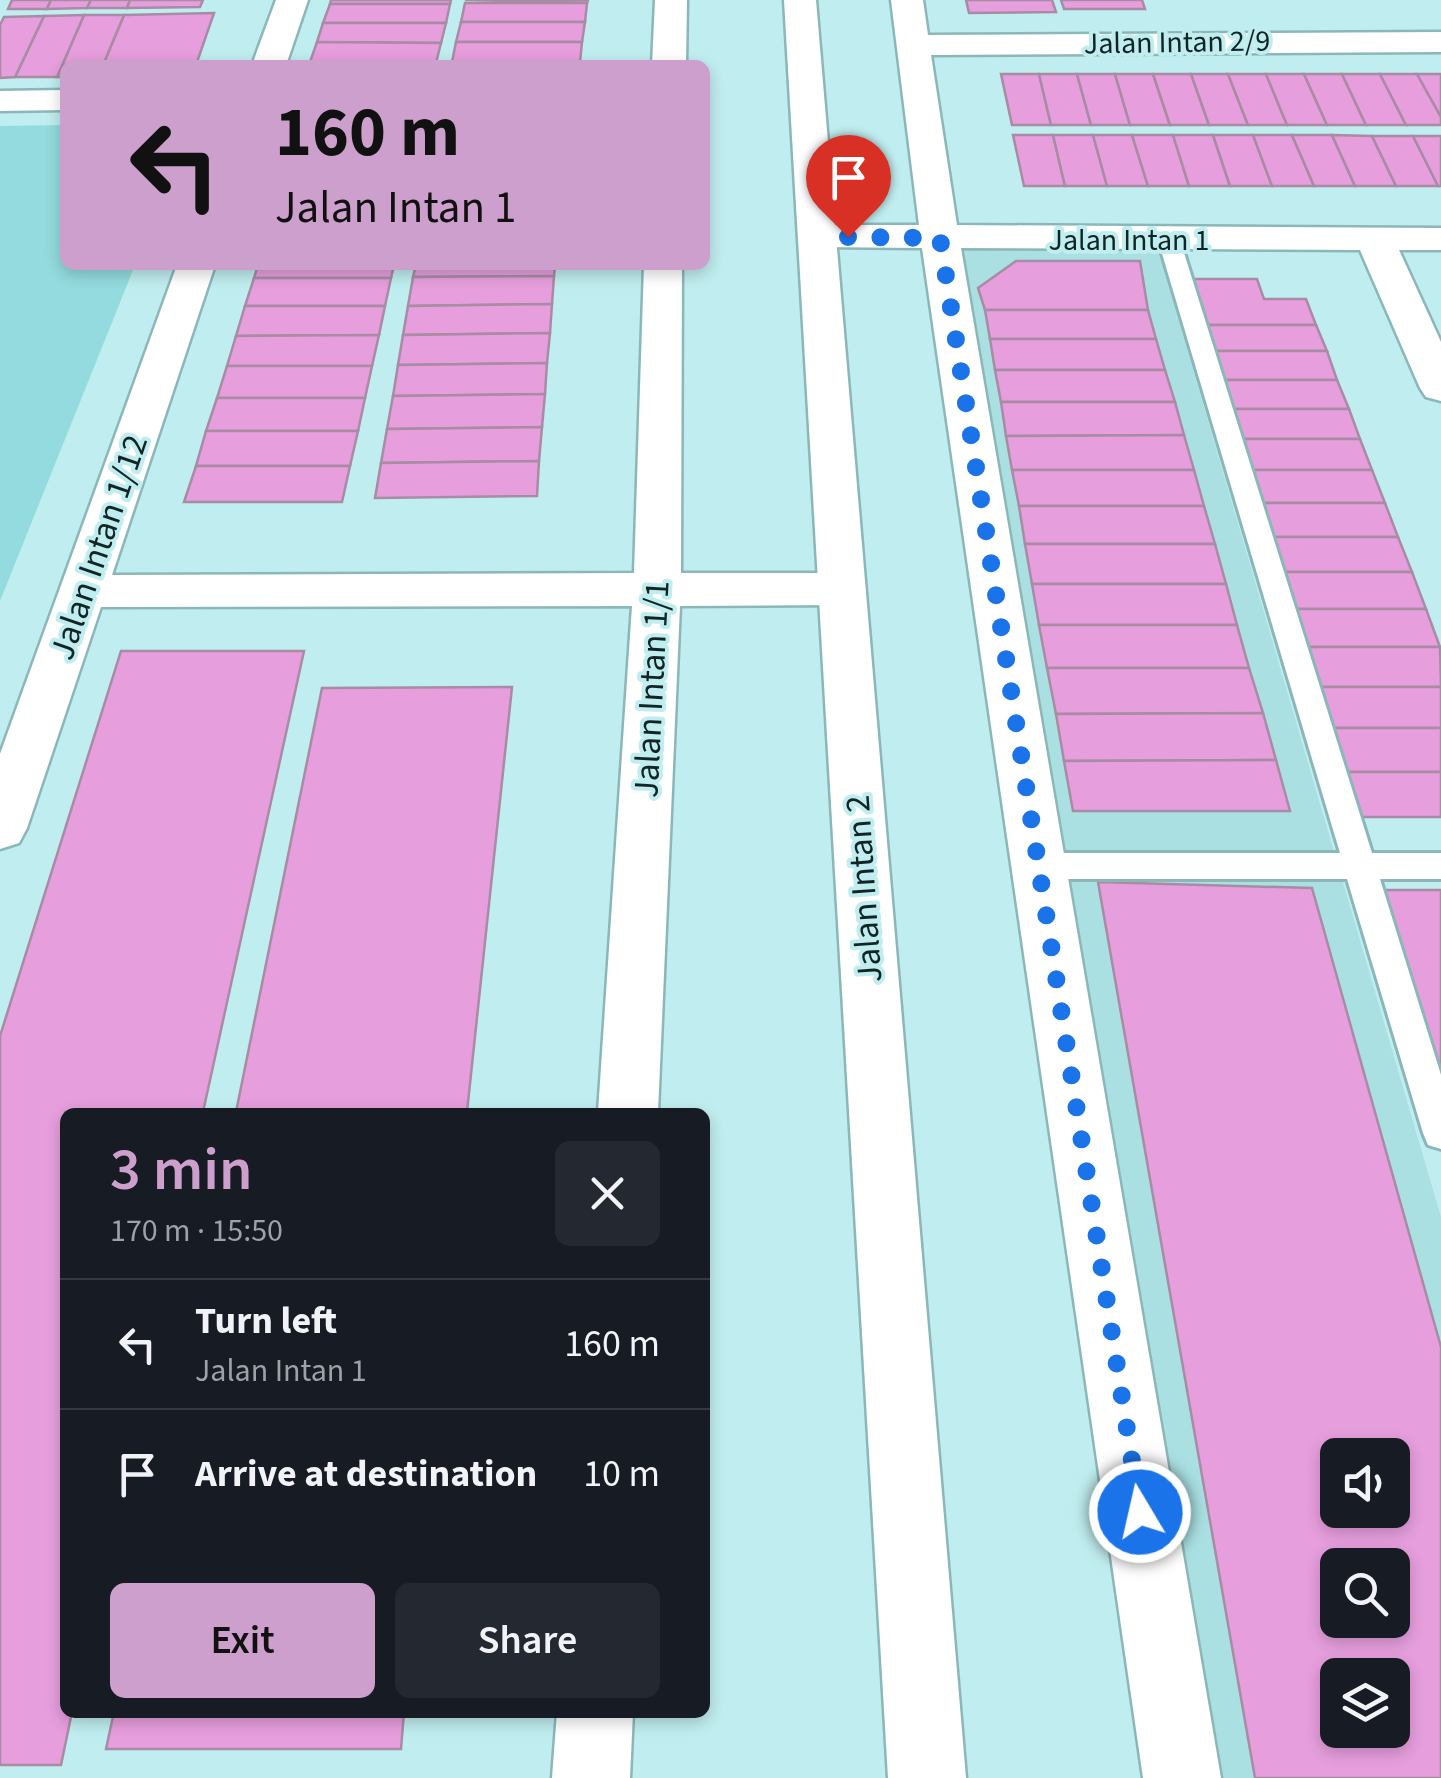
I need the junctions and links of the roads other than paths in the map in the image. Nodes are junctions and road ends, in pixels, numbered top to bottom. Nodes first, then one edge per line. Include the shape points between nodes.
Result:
1 (292, 0) edge
2 (672, 0) edge
3 (800, 0) edge
4 (907, 0) edge
5 (1441, 42) edge
6 (914, 46) junction
7 (271, 60) edge
8 (669, 60) edge
9 (60, 100) edge
10 (0, 101) edge
11 (817, 236) junction
12 (940, 238) junction
13 (1441, 239) edge
14 (1169, 240) junction
15 (1375, 240) junction
16 (194, 270) edge
17 (663, 270) edge
18 (1441, 388) edge
19 (841, 590) junction
20 (84, 591) junction
21 (657, 591) junction
22 (0, 828) edge
23 (1038, 866) junction
24 (1360, 866) junction
25 (1441, 866) edge
26 (628, 1108) edge
27 (1441, 1134) edge
28 (595, 1718) edge
29 (591, 1778) edge
30 (927, 1778) edge
31 (1182, 1778) edge

1 - 7 street
2 - 8 street
3 - 11 street, Jalan Intan 2
4 - 6 street
5 - 6 street, Jalan Intan 2/9 via 1233,27
6 - 12 street
9 - 10 street
11 - 12 street, Jalan Intan 1
11 - 19 street, Jalan Intan 2
12 - 14 street, Jalan Intan 1
12 - 23 street
13 - 15 street, Jalan Intan 1
14 - 15 street, Jalan Intan 1
14 - 24 lane
15 - 18 street
16 - 20 street, Jalan Intan 1/12
17 - 21 street, Jalan Intan 1/1
19 - 21 street
19 - 30 street, Jalan Intan 2
20 - 21 street
20 - 22 street, Jalan Intan 1/12
21 - 26 street, Jalan Intan 1/1
23 - 24 lane
23 - 31 street
24 - 25 lane
24 - 27 lane
28 - 29 street

